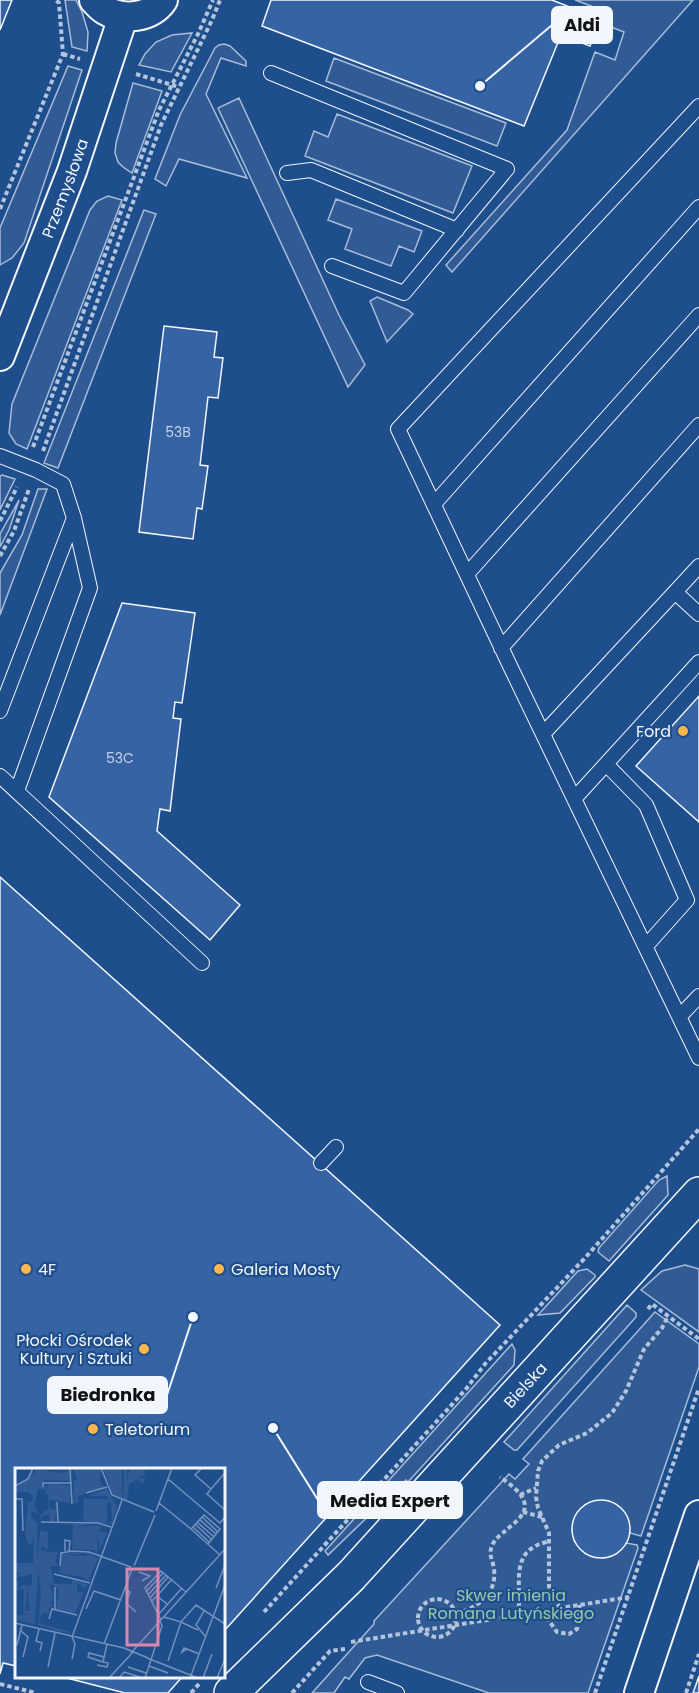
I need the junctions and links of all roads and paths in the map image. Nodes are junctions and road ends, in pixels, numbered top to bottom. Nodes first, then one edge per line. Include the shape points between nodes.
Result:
1 (56, 0) edge
2 (94, 0) edge
3 (163, 0) edge
4 (213, 0) edge
5 (220, 0) edge
6 (123, 17) junction
7 (271, 73) dead end
8 (699, 106) edge
9 (287, 173) dead end
10 (699, 207) edge
11 (0, 209) edge
12 (457, 230) junction
13 (333, 266) dead end
14 (699, 315) edge
15 (0, 356) edge
16 (699, 425) edge
17 (0, 456) edge
18 (31, 468) junction
19 (434, 504) junction
20 (74, 518) junction
21 (0, 521) edge
22 (0, 556) edge
23 (699, 566) edge
24 (467, 574) junction
25 (675, 592) junction
26 (699, 614) edge
27 (501, 648) junction
28 (699, 662) edge
29 (0, 711) edge
30 (543, 734) junction
31 (606, 764) junction
32 (0, 776) edge
33 (17, 791) junction
34 (574, 799) junction
35 (646, 946) junction
36 (202, 963) dead end
37 (699, 996) edge
38 (680, 1016) junction
39 (699, 1058) edge
40 (699, 1129) edge
41 (336, 1147) dead end
42 (321, 1163) dead end
43 (697, 1200) edge
44 (648, 1309) dead end
45 (669, 1316) junction
46 (699, 1339) edge
47 (699, 1388) edge
48 (500, 1477) dead end
49 (537, 1488) junction
50 (520, 1495) junction
51 (523, 1512) junction
52 (699, 1515) edge
53 (542, 1517) junction
54 (547, 1542) junction
55 (693, 1551) edge
56 (351, 1576) junction
57 (629, 1597) junction
58 (580, 1605) junction
59 (560, 1608) junction
60 (542, 1611) junction
61 (262, 1614) dead end
62 (456, 1614) junction
63 (518, 1615) junction
64 (454, 1626) junction
65 (422, 1630) junction
66 (351, 1642) dead end
67 (345, 1649) dead end
68 (699, 1654) edge
69 (368, 1682) dead end
70 (0, 1684) edge
71 (36, 1693) edge
72 (231, 1693) edge
73 (258, 1693) edge
74 (292, 1693) edge
75 (397, 1693) edge
76 (595, 1693) edge
77 (639, 1693) edge
78 (686, 1693) edge

1 - 11 path via 63,54
2 - 6 street via 105,10
3 - 6 street via 143,15
4 - 18 path via 159,110
5 - 18 path via 161,125
6 - 15 street, Przemysłowa via 72,171
7 - 12 lane via 507,169
8 - 19 lane via 398,429
9 - 12 lane via 310,170
10 - 19 lane
12 - 13 lane via 404,293
14 - 24 lane
16 - 27 lane
17 - 18 lane
18 - 20 lane via 63,484
18 - 21 path
18 - 22 path via 14,531
19 - 24 lane
20 - 29 lane
20 - 33 lane via 90,588
23 - 25 lane
24 - 27 lane
25 - 26 lane
25 - 30 lane
27 - 30 lane
28 - 31 lane
30 - 34 lane
31 - 34 lane
31 - 35 lane via 646,805 687,900
32 - 33 lane
33 - 36 lane
34 - 35 lane
35 - 38 lane
37 - 38 lane
38 - 39 lane
40 - 61 path
41 - 42 lane
43 - 56 main road, Bielska
44 - 45 path via 652,1305
45 - 46 path
45 - 49 path via 644,1349 612,1413 587,1433 549,1452 538,1471
47 - 57 path
48 - 50 path
49 - 50 path
49 - 53 path
50 - 51 path via 526,1508
51 - 53 path
51 - 62 path via 492,1544 494,1578 485,1600
52 - 55 street
53 - 54 path via 549,1533
54 - 59 path via 549,1590
54 - 63 path via 530,1549 520,1566
55 - 77 street
56 - 72 main road, Bielska
56 - 73 main road, Bielska
57 - 58 path
57 - 76 path
58 - 59 path
58 - 60 path via 577,1629 569,1634 557,1632
59 - 60 path
60 - 63 path
62 - 64 path
62 - 65 path via 444,1600 425,1602 417,1618
63 - 64 path
64 - 65 path
64 - 65 path via 439,1637
65 - 66 path
67 - 74 path via 330,1651
68 - 78 path
69 - 75 lane
70 - 71 path

